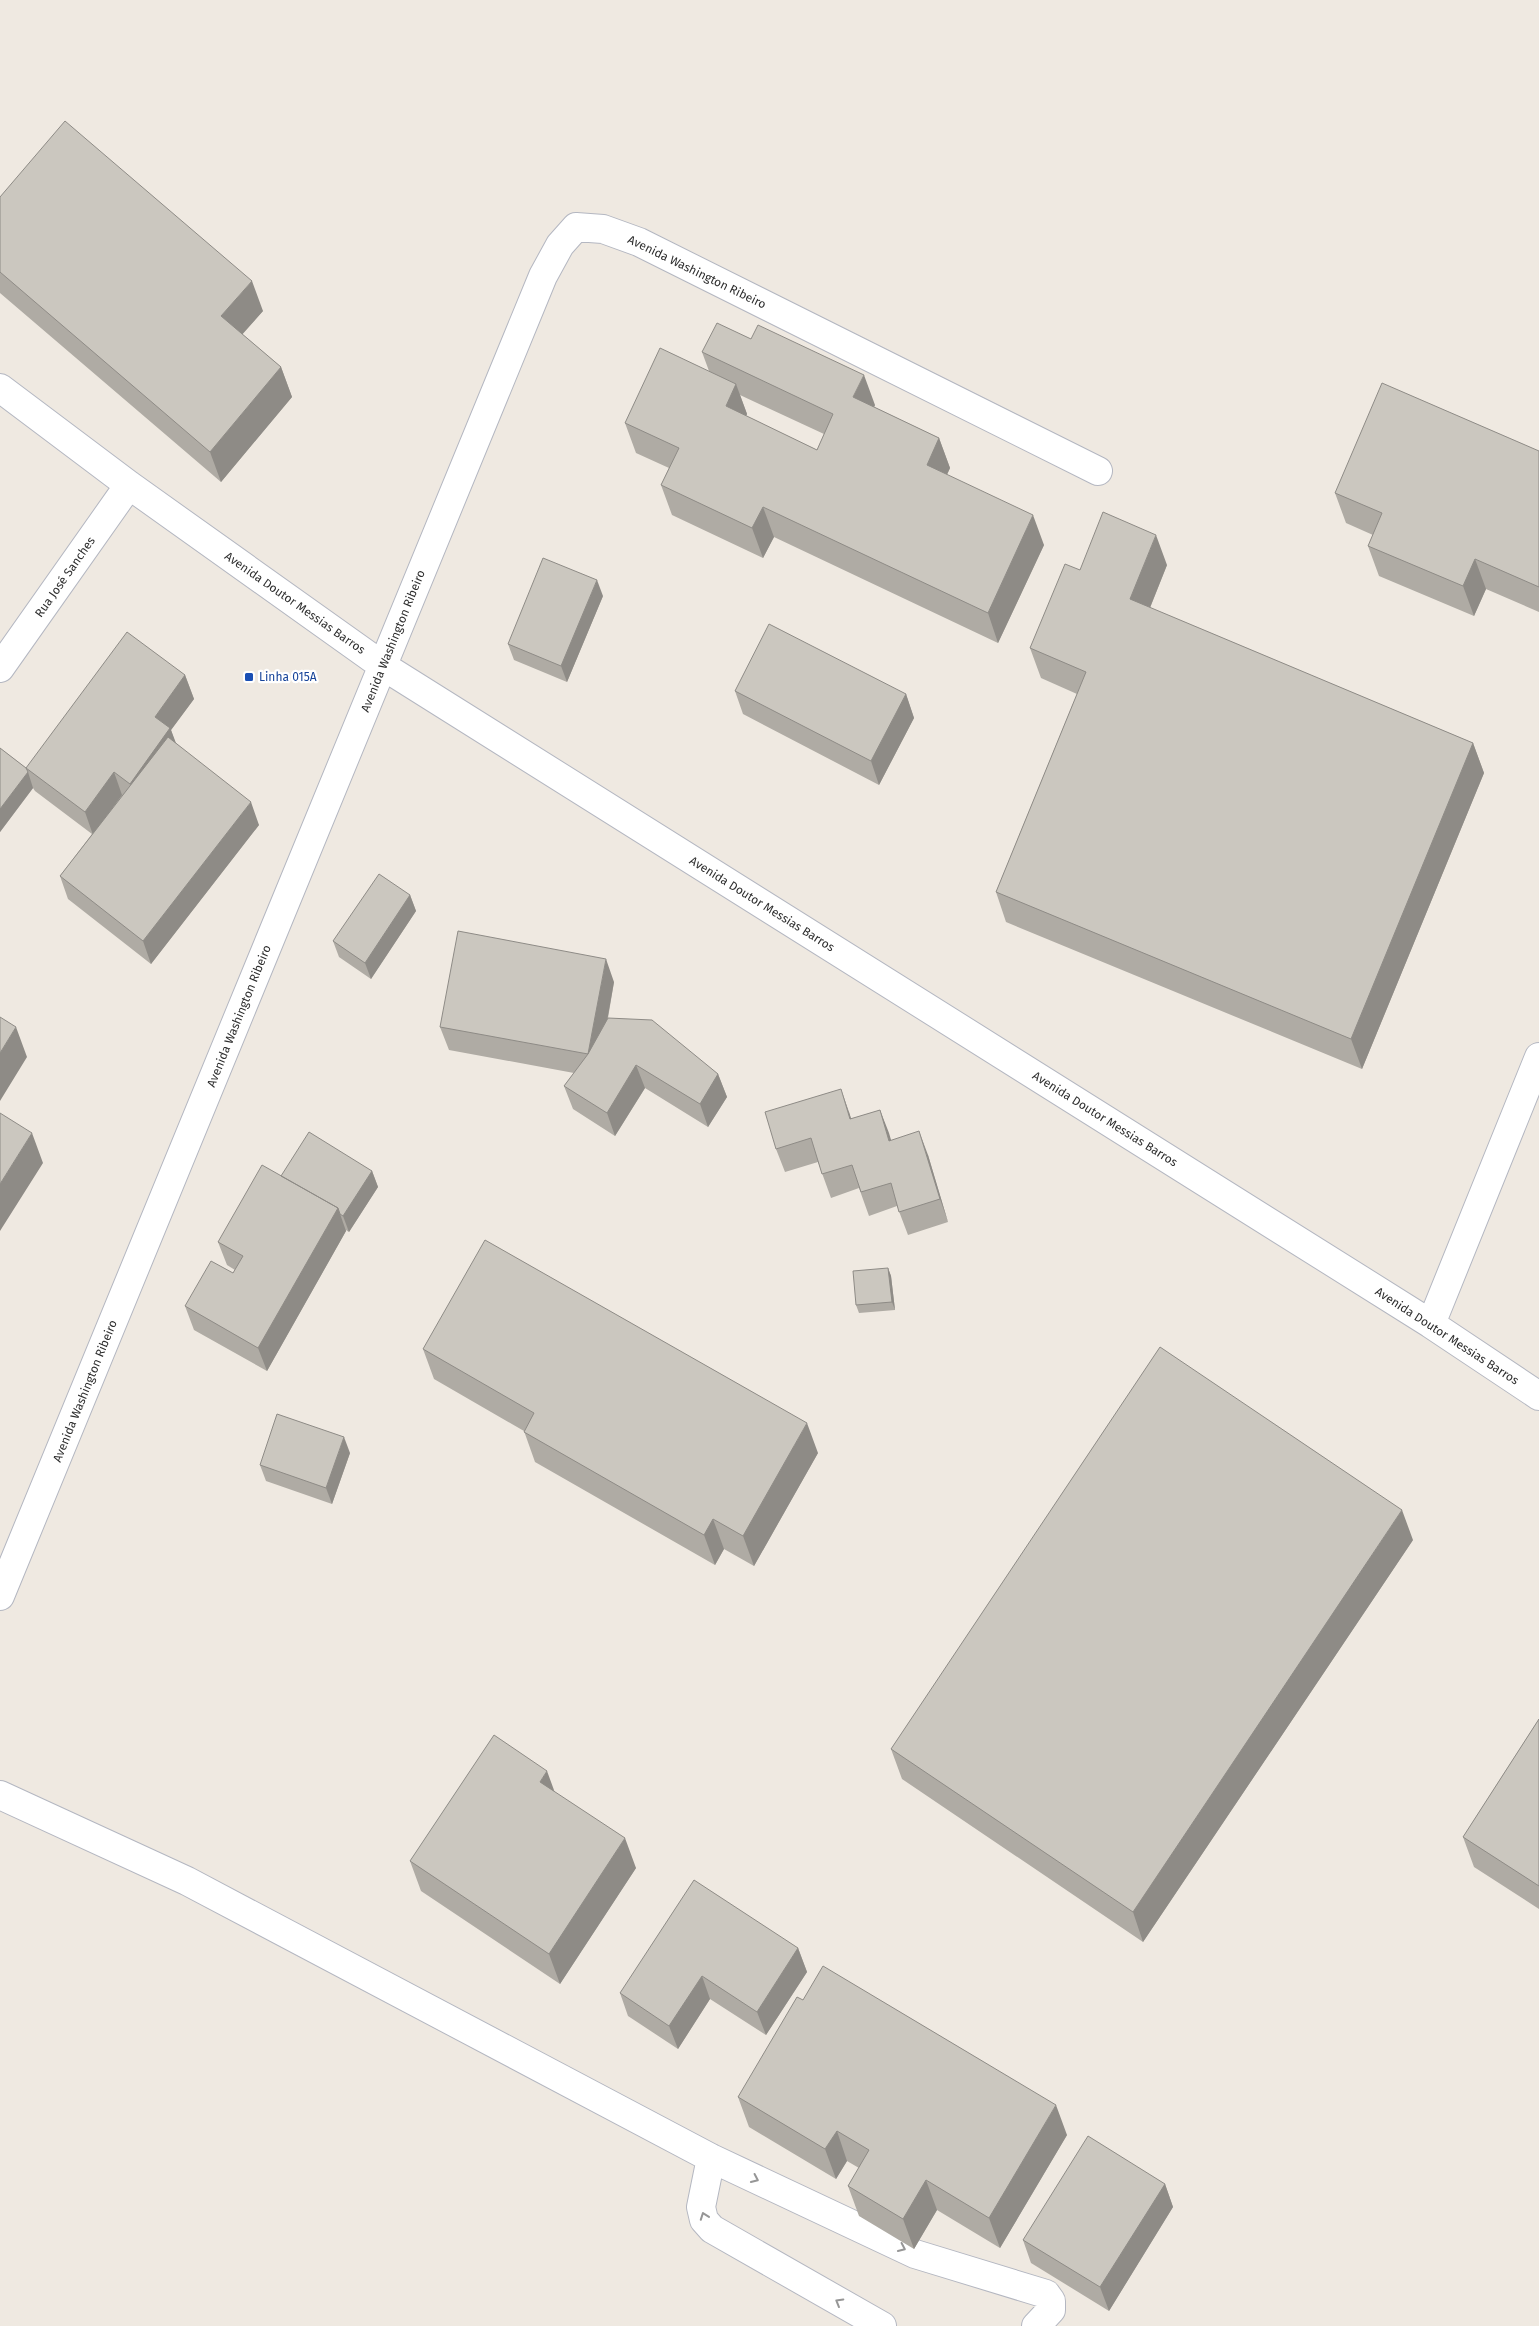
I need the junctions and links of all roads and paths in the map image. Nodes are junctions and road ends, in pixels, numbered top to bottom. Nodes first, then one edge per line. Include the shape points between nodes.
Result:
1 (0, 388) edge
2 (1098, 471) dead end
3 (129, 485) junction
4 (383, 666) junction
5 (0, 668) edge
6 (1539, 1057) edge
7 (1431, 1324) junction
8 (1539, 1396) edge
9 (0, 1596) edge
10 (0, 1795) edge
11 (711, 2158) junction
12 (882, 2326) edge
13 (1036, 2326) edge

1 - 3 street, Avenida Doutor Messias Barros
2 - 4 street, Avenida Washington Ribeiro via 639,242 603,229 576,227 560,245 543,276
3 - 4 street, Avenida Doutor Messias Barros
3 - 5 street, Rua José Sanches
4 - 7 street, Avenida Doutor Messias Barros
4 - 9 street, Avenida Washington Ribeiro
6 - 7 street
7 - 8 street, Avenida Doutor Messias Barros
10 - 11 street via 187,1881
12 -> 11 street via 712,2229 704,2220 701,2207
11 -> 13 street via 915,2254 1046,2294 1051,2310

